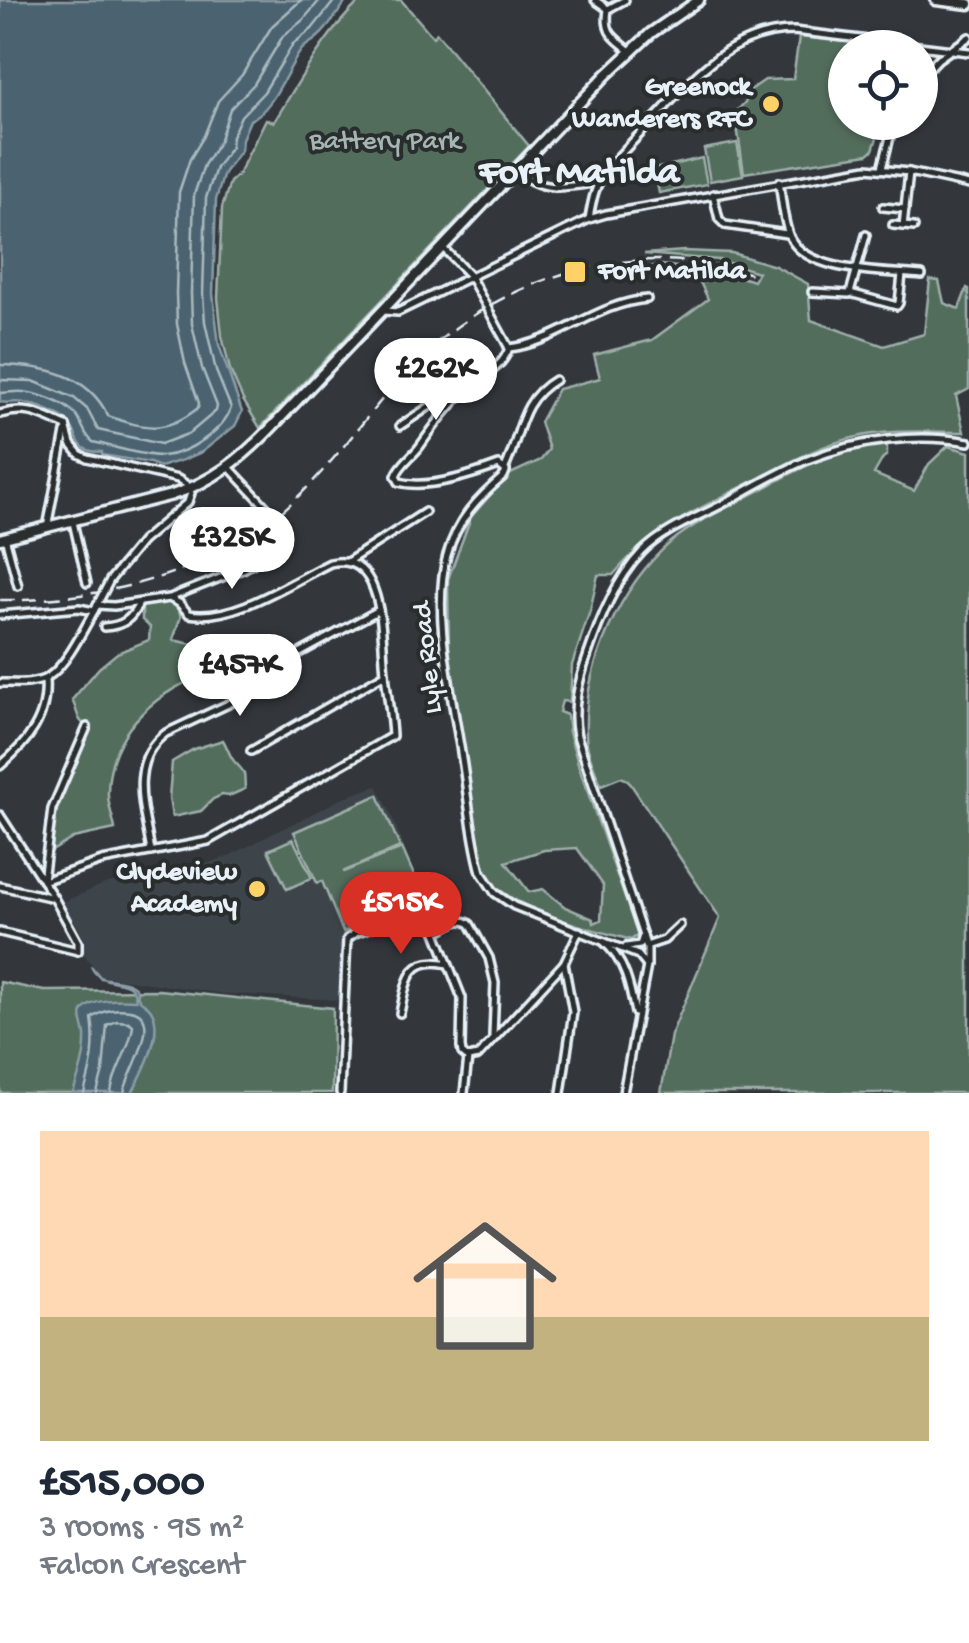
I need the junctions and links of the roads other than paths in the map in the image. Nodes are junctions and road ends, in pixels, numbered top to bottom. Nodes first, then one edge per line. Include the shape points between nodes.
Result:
1 (595, 0) edge
2 (626, 0) edge
3 (699, 0) edge
4 (936, 0) edge
5 (964, 3) edge
6 (608, 8) junction
7 (969, 37) edge
8 (950, 50) junction
9 (631, 52) junction
10 (969, 52) edge
11 (938, 61) edge
12 (889, 140) edge
13 (882, 168) junction
14 (517, 169) junction
15 (909, 172) junction
16 (598, 182) junction
17 (778, 182) junction
18 (969, 185) edge
19 (713, 194) junction
20 (883, 207) dead end
21 (905, 210) junction
22 (589, 219) junction
23 (894, 225) dead end
24 (904, 226) junction
25 (914, 227) dead end
26 (788, 234) junction
27 (866, 235) dead end
28 (442, 248) junction
29 (858, 269) junction
30 (902, 273) junction
31 (922, 275) dead end
32 (470, 276) junction
33 (812, 292) dead end
34 (850, 293) junction
35 (647, 299) dead end
36 (390, 302) junction
37 (406, 306) junction
38 (381, 311) junction
39 (509, 348) junction
40 (555, 380) dead end
41 (467, 389) junction
42 (0, 414) edge
43 (66, 426) junction
44 (400, 426) dead end
45 (969, 442) edge
46 (61, 454) junction
47 (87, 458) junction
48 (229, 466) junction
49 (505, 468) junction
50 (189, 489) junction
51 (270, 510) dead end
52 (425, 512) dead end
53 (73, 522) junction
54 (47, 528) junction
55 (3, 538) edge
56 (277, 550) dead end
57 (348, 562) junction
58 (87, 583) dead end
59 (18, 586) dead end
60 (170, 598) junction
61 (139, 602) junction
62 (96, 606) junction
63 (381, 610) junction
64 (0, 615) edge
65 (104, 627) dead end
66 (385, 674) junction
67 (45, 679) junction
68 (0, 683) edge
69 (87, 726) dead end
70 (251, 751) dead end
71 (1, 762) edge
72 (0, 815) edge
73 (151, 852) junction
74 (43, 881) junction
75 (0, 886) edge
76 (54, 898) junction
77 (680, 926) dead end
78 (642, 928) junction
79 (579, 931) junction
80 (0, 932) edge
81 (436, 932) junction
82 (599, 938) junction
83 (646, 946) junction
84 (621, 947) junction
85 (617, 958) junction
86 (564, 963) junction
87 (448, 964) junction
88 (647, 966) junction
89 (628, 979) junction
90 (643, 983) junction
91 (400, 1012) dead end
92 (636, 1016) junction
93 (494, 1039) junction
94 (468, 1058) junction
95 (340, 1093) edge
96 (464, 1093) edge
97 (561, 1093) edge
98 (622, 1093) edge

1 - 6 street
2 - 6 street
3 - 9 main road
4 - 5 main road
6 - 9 street via 608,31
7 - 8 street
8 - 10 street
8 - 11 street
8 - 16 street via 794,31 746,40 690,81
9 - 14 main road
12 - 13 street
13 - 15 street
13 - 17 street
14 - 16 street via 545,186
14 - 28 main road
15 - 18 street
15 - 21 street
16 - 22 street
17 - 19 street
17 - 26 street
19 - 22 street
19 - 26 street via 725,226
20 - 21 street
21 - 24 street
22 - 32 street
23 - 24 street
24 - 25 street
26 - 29 street via 814,259
27 - 29 street
28 - 32 street
28 - 36 main road
29 - 30 street
29 - 34 street
30 - 31 street
30 - 34 street via 896,306
32 - 37 street
32 - 39 street
33 - 34 street
35 - 39 street
36 - 37 street
36 - 38 main road
37 - 38 street
38 - 48 main road
39 - 41 street via 503,361
40 - 49 street via 535,396
41 - 44 street via 460,386
41 - 49 street via 398,469 397,479 412,484
42 - 43 street via 29,410
43 - 46 street
43 - 47 street
45 - 78 street via 892,440 808,460 660,537 631,566 593,639 575,724
46 - 47 street
46 - 54 street
47 - 50 street via 174,478
48 - 50 main road
48 - 51 street
49 - 79 street, Lyle Road via 454,535 441,593 479,864 507,902
50 - 53 main road
50 - 62 street, bridge via 188,502 142,542
52 - 57 street
53 - 54 main road
53 - 58 street
54 - 55 main road
55 - 59 street
56 - 60 street
57 - 60 street via 330,563 218,613 189,614
57 - 63 street via 363,572
60 - 61 street
61 - 62 street
61 - 65 street via 123,624
62 - 64 street
62 - 67 street
63 - 66 street
63 - 73 street via 300,652 266,687 154,743 141,786
66 - 70 street
66 - 73 street via 392,736 208,841
67 - 68 street
67 - 71 street via 43,711 28,739
69 - 74 street via 52,809
72 - 74 street
73 - 74 street
74 - 76 street
75 - 76 street
76 - 80 street via 78,952
77 - 83 street
78 - 83 street
78 - 84 street via 640,945
79 - 82 street, Lyle Road
79 - 86 street
81 - 87 street
81 - 93 street via 466,921 489,958
81 - 95 street via 413,915 347,939
82 - 84 street, Lyle Road
82 - 85 street
83 - 88 street
84 - 85 street
84 - 88 street, Lyle Road
85 - 89 street
86 - 93 street
86 - 97 street via 572,1012
87 - 91 street via 428,961 413,970
87 - 94 street via 462,998 461,1047
88 - 90 street
89 - 90 street via 635,987
89 - 92 street
90 - 92 street
92 - 98 street
93 - 94 street
94 - 96 street

